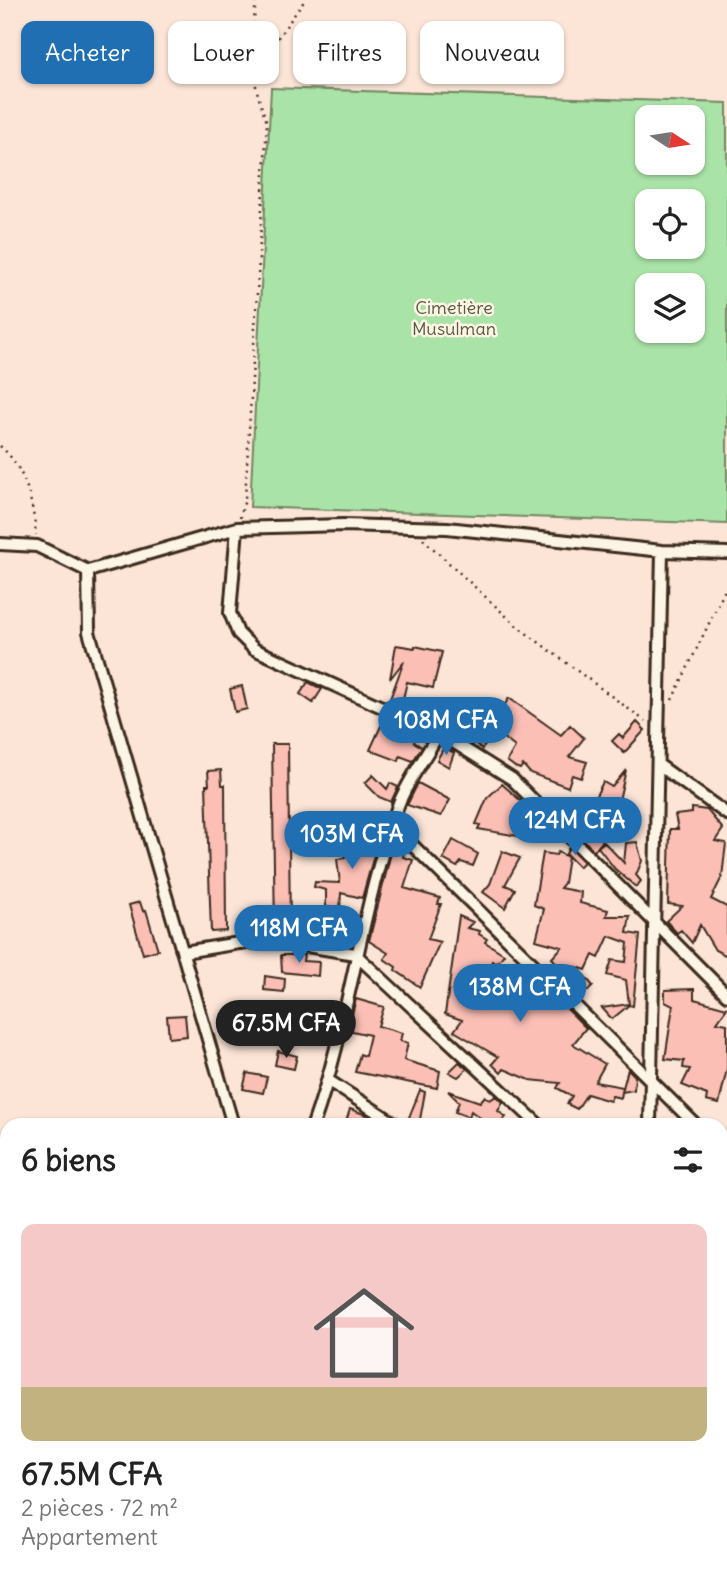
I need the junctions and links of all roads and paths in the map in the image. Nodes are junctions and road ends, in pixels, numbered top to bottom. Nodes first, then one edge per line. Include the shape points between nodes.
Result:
1 (256, 0) edge
2 (305, 0) edge
3 (254, 21) edge
4 (279, 36) edge
5 (255, 84) edge
6 (0, 446) edge
7 (409, 526) junction
8 (237, 528) junction
9 (0, 544) edge
10 (37, 546) junction
11 (662, 551) junction
12 (727, 553) edge
13 (88, 571) junction
14 (727, 586) edge
15 (661, 722) junction
16 (439, 733) junction
17 (660, 735) junction
18 (660, 766) junction
19 (727, 814) edge
20 (393, 826) junction
21 (656, 922) junction
22 (184, 952) junction
23 (355, 954) junction
24 (727, 995) edge
25 (651, 1080) junction
26 (329, 1081) junction
27 (231, 1118) edge
28 (316, 1118) edge
29 (386, 1118) edge
30 (531, 1118) edge
31 (650, 1118) edge
32 (689, 1118) edge

1 - 3 path
2 - 4 path
5 - 8 path via 267,122 244,499
6 - 10 path via 14,462 33,500
7 - 8 street
7 - 11 street
7 - 17 path via 518,627 632,708
8 - 13 street
8 - 16 street via 230,613 238,633 254,649
9 - 10 street
10 - 13 street
11 - 12 street
11 - 15 street
13 - 22 street via 89,632
14 - 15 path
15 - 17 street
16 - 20 street via 406,789
16 - 21 street via 512,779
17 - 18 street
18 - 19 street
18 - 21 street
20 - 23 street
20 - 25 street
21 - 24 street
21 - 25 street
22 - 23 street via 283,942
22 - 27 street
23 - 26 street
23 - 30 street
25 - 31 street
25 - 32 street
26 - 28 street
26 - 29 street

